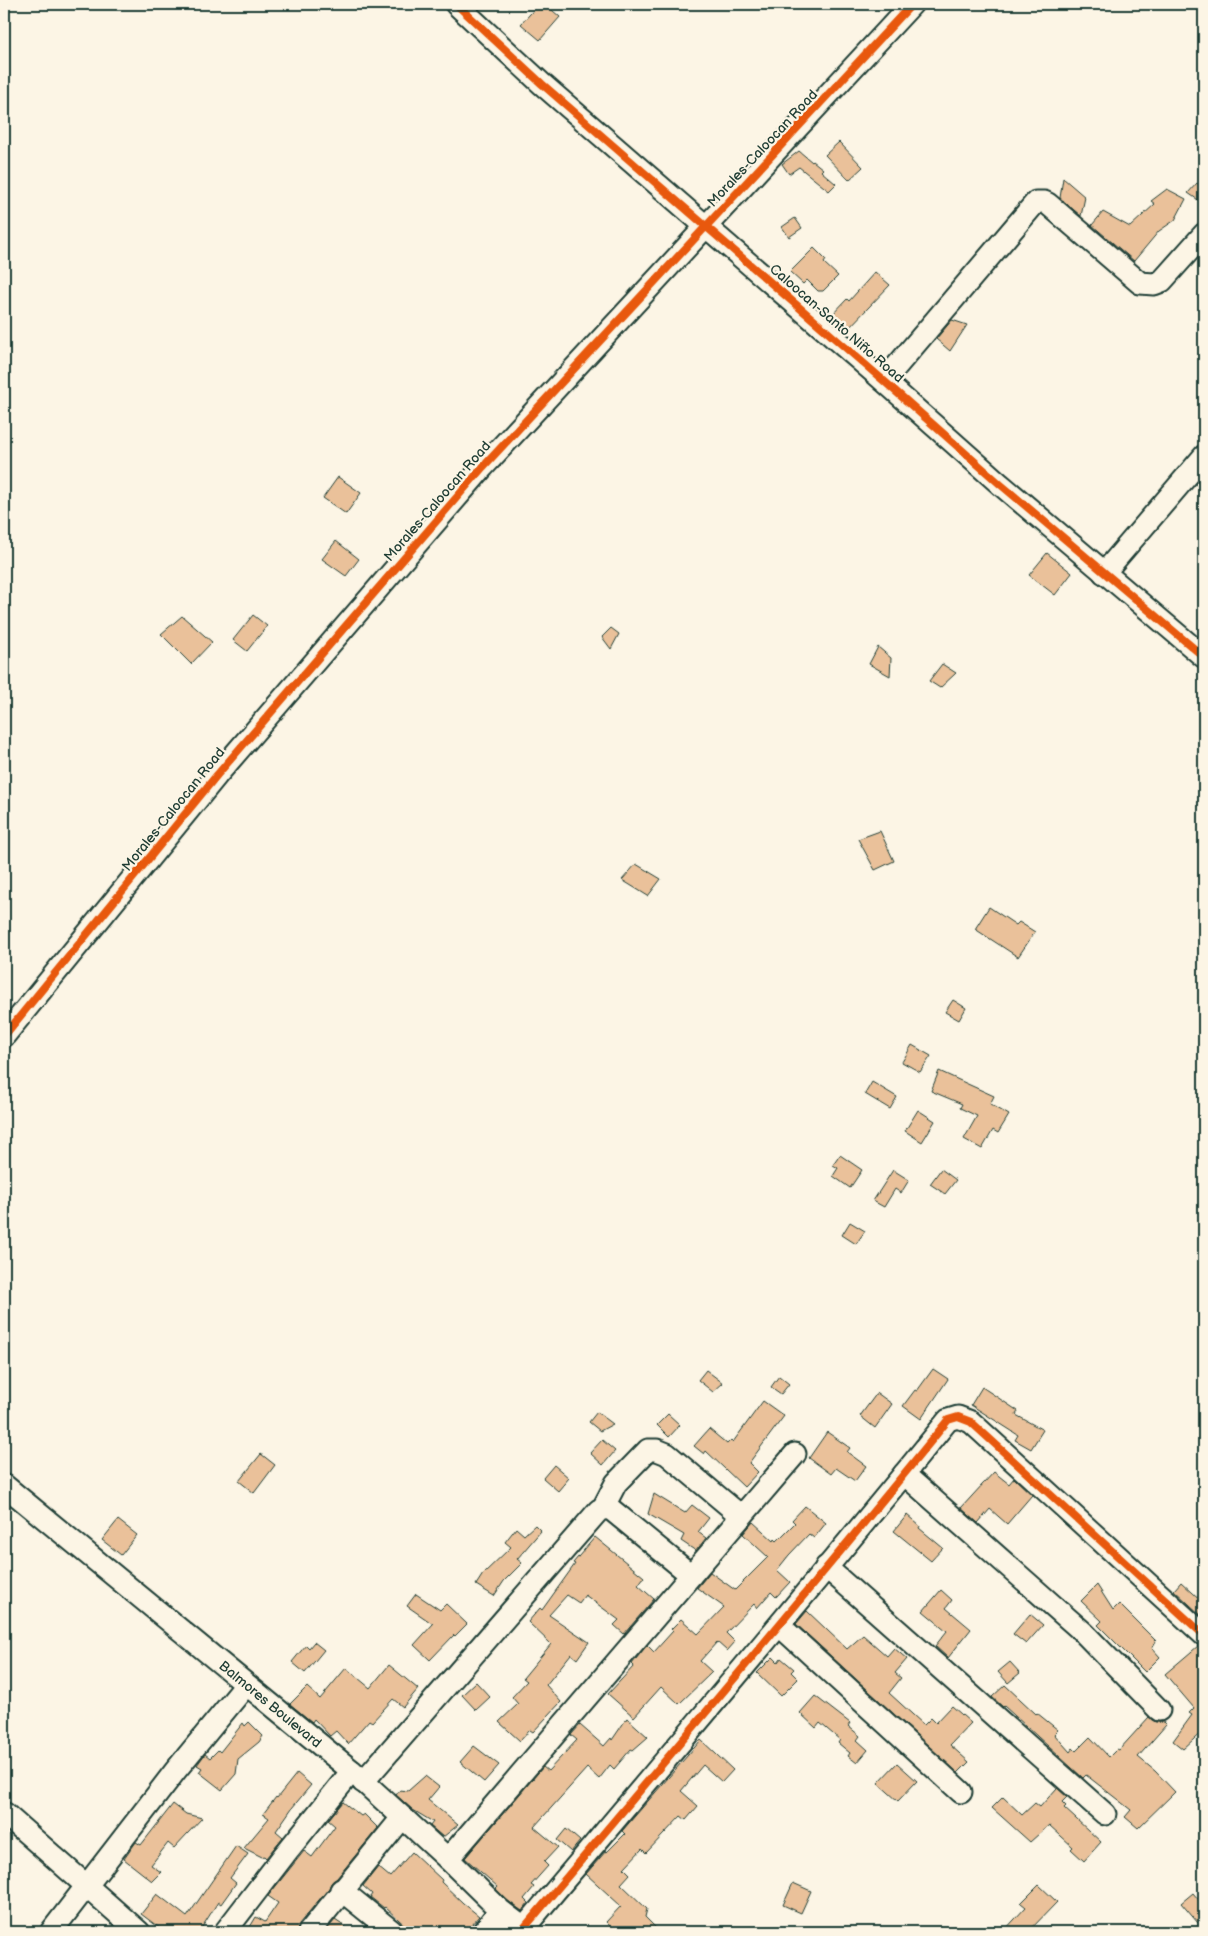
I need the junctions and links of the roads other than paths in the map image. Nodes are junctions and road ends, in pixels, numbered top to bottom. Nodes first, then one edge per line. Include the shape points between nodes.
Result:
1 (456, 4) edge
2 (912, 4) edge
3 (706, 227) junction
4 (1204, 234) edge
5 (884, 380) junction
6 (1204, 456) edge
7 (1104, 573) junction
8 (1204, 657) edge
9 (4, 1036) edge
10 (794, 1454) dead end
11 (904, 1474) junction
12 (4, 1485) edge
13 (603, 1508) junction
14 (742, 1516) junction
15 (826, 1567) junction
16 (691, 1575) junction
17 (780, 1626) junction
18 (1204, 1635) edge
19 (246, 1685) junction
20 (1159, 1710) dead end
21 (358, 1776) junction
22 (961, 1792) dead end
23 (4, 1813) edge
24 (1105, 1814) dead end
25 (402, 1818) junction
26 (448, 1859) junction
27 (86, 1886) junction
28 (342, 1890) junction
29 (500, 1910) junction
30 (526, 1930) edge
31 (51, 1932) edge
32 (139, 1932) edge
33 (225, 1932) edge
34 (309, 1932) edge
35 (393, 1932) edge
36 (482, 1932) edge

1 - 3 street, Caloocan-Santo Niño Road
2 - 3 street, Morales-Caloocan Road
3 - 5 street, Caloocan-Santo Niño Road
3 - 9 street, Morales-Caloocan Road via 483,467 340,630 217,774
4 - 5 street via 1162,281 1148,285 1140,283 1048,204 1036,202
5 - 7 street, Caloocan-Santo Niño Road
6 - 7 street
7 - 8 street, Caloocan-Santo Niño Road
10 - 14 street
11 - 15 street
11 - 18 street via 948,1420 958,1417 971,1422
11 - 20 street via 1083,1632
12 - 19 street, Balmores Boulevard
13 - 14 street via 616,1483 648,1450 657,1450 667,1454
13 - 16 street via 613,1511
13 - 21 street
14 - 16 street
15 - 17 street
15 - 24 street
16 - 26 street
17 - 22 street
17 - 30 street
19 - 21 street, Balmores Boulevard
19 - 27 street
21 - 25 street, Balmores Boulevard
21 - 33 street via 285,1854
23 - 27 street
25 - 26 street, Balmores Boulevard
25 - 28 street
26 - 29 street, Balmores Boulevard
27 - 31 street
27 - 32 street
28 - 34 street
28 - 35 street
29 - 30 street, Balmores Boulevard
29 - 36 street

